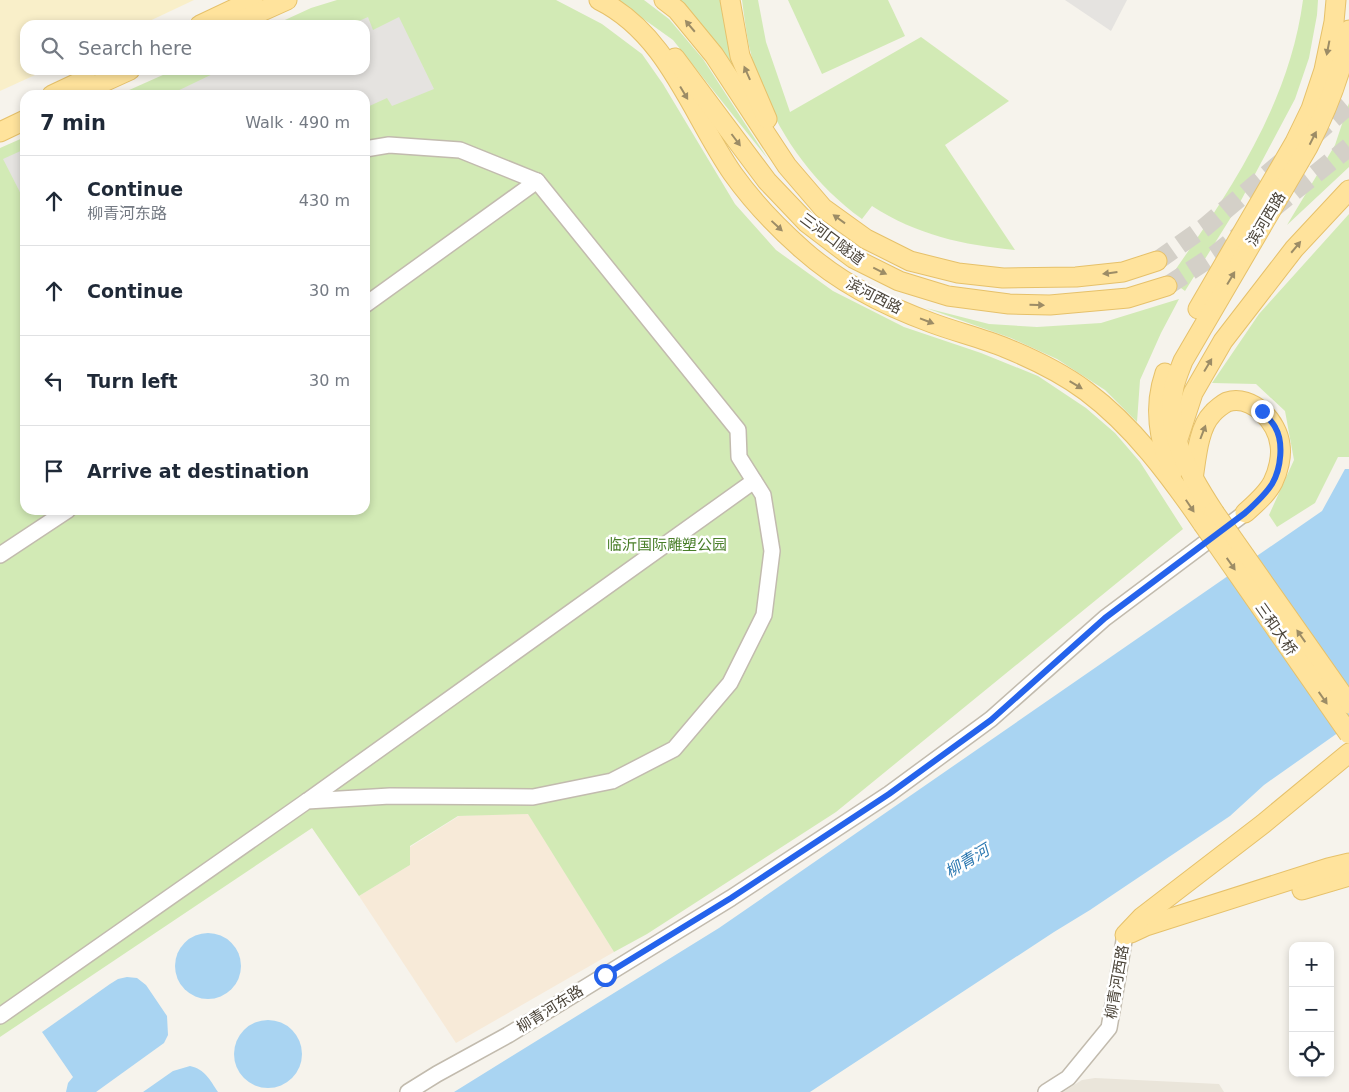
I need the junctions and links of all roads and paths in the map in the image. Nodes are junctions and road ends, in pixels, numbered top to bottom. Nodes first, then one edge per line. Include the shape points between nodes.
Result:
1 (253, 0) edge
2 (287, 0) edge
3 (599, 0) edge
4 (664, 0) edge
5 (730, 0) edge
6 (1336, 0) edge
7 (211, 20) edge
8 (242, 20) edge
9 (636, 25) junction
10 (1349, 30) edge
11 (94, 75) edge
12 (119, 75) edge
13 (63, 90) edge
14 (86, 90) edge
15 (20, 110) edge
16 (0, 120) edge
17 (20, 122) edge
18 (0, 132) edge
19 (370, 148) edge
20 (788, 166) junction
21 (537, 180) junction
22 (1349, 190) edge
23 (1157, 261) tunnel mouth
24 (1168, 286) tunnel mouth
25 (370, 301) edge
26 (1177, 442) junction
27 (754, 481) junction
28 (1185, 484) junction
29 (1245, 513) joint
30 (60, 515) edge
31 (1208, 518) junction
32 (0, 555) edge
33 (1349, 704) edge
34 (1349, 734) edge
35 (1349, 753) edge
36 (307, 801) junction
37 (1349, 863) edge
38 (1349, 876) edge
39 (1125, 935) junction
40 (0, 1016) edge
41 (408, 1092) edge
42 (1046, 1092) edge

1 - 7 main road
2 - 8 main road
3 - 9 main road, 滨河西路
20 -> 4 main road via 714,55 677,10
20 -> 5 main road via 740,56
6 -> 28 main road via 1324,70 1311,109 1171,356 1162,383 1158,416 1162,445
9 -> 24 main road, 三河口隧道 via 666,47 767,181 807,222 853,258 899,281 948,296 1009,304 1050,305 1128,298
9 -> 28 main road, 滨河西路 via 661,54 733,173 762,212 804,251 844,281 887,305 1006,348 1045,366 1086,391
26 -> 10 main road, 滨河西路 via 1172,416 1174,387 1183,361 1308,148 1334,91
11 - 13 main road
12 - 14 main road
15 - 16 main road
17 - 18 main road
19 - 21 street via 389,145 460,150
23 -> 20 main road, 三河口隧道 via 1123,272 1012,278 958,273 910,261 866,239 823,208
21 - 25 street
21 - 27 street via 738,430 739,457
26 -> 22 main road via 1193,393 1223,341 1294,249
26 - 28 main road, 滨河西路
27 - 36 street
27 - 36 street via 763,495 772,551 764,615 730,684 674,749 612,781 533,798 390,796
28 -> 29 main road via 1211,415 1226,402 1243,401 1262,411 1275,427 1280,445 1279,464 1273,482 1262,498
28 - 31 main road, 滨河西路
29 - 41 street, 柳青河东路 via 1105,618 991,720 889,794 731,898 508,1035
30 - 32 street
33 -> 31 main road, 三和大桥, bridge
31 -> 34 main road, 三和大桥, bridge
35 - 39 main road via 1142,917
36 - 40 street
37 - 39 main road
38 - 39 main road via 1146,936
39 - 42 street, 柳青河西路 via 1109,1028 1068,1078

